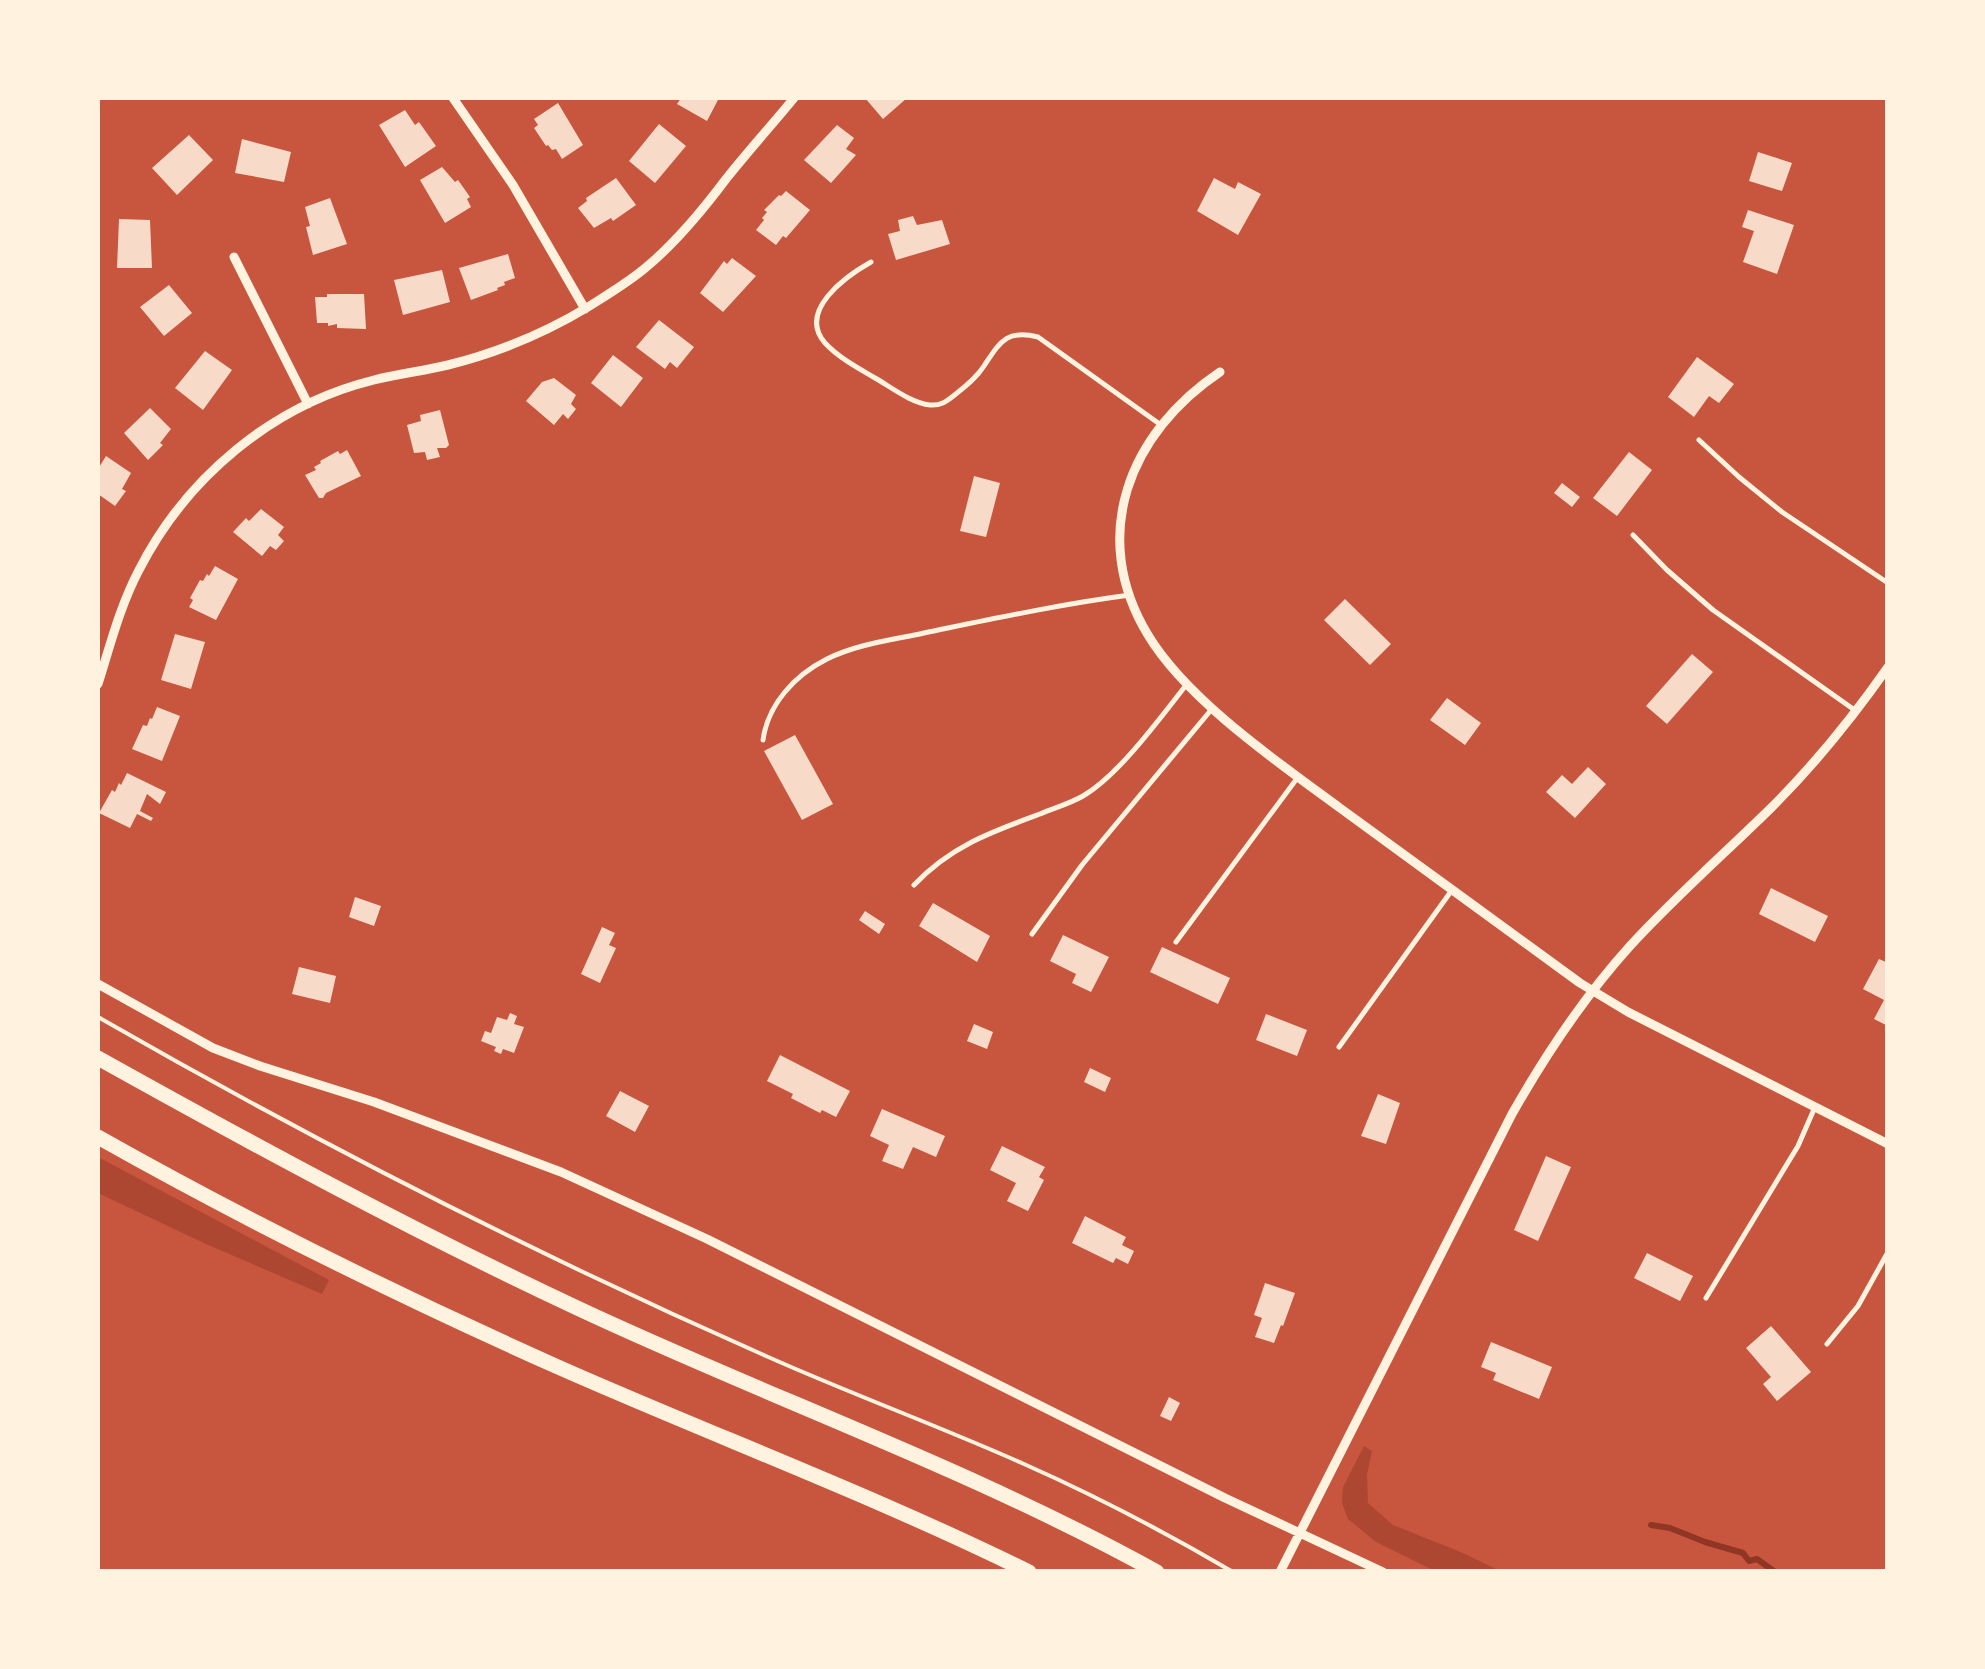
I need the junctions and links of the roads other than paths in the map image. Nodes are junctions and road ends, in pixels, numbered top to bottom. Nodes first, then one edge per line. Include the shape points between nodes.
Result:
1 (453, 98) edge
2 (794, 98) edge
3 (234, 257) dead end
4 (870, 262) dead end
5 (585, 309) junction
6 (1220, 372) dead end
7 (308, 404) junction
8 (1160, 425) junction
9 (1698, 440) dead end
10 (1633, 535) dead end
11 (1888, 583) edge
12 (1130, 596) junction
13 (1888, 668) edge
14 (98, 684) edge
15 (1188, 684) junction
16 (1213, 708) junction
17 (1856, 712) junction
18 (763, 740) dead end
19 (1298, 777) junction
20 (914, 885) dead end
21 (1452, 890) junction
22 (1032, 934) dead end
23 (1176, 942) dead end
24 (98, 984) edge
25 (1592, 991) junction
26 (1339, 1048) dead end
27 (98, 1058) edge
28 (1815, 1107) junction
29 (98, 1137) edge
30 (1888, 1144) edge
31 (1888, 1252) edge
32 (1706, 1298) dead end
33 (1827, 1344) dead end
34 (1300, 1533) junction
35 (1029, 1572) edge
36 (1157, 1572) edge
37 (1280, 1572) edge
38 (1383, 1572) edge

1 - 5 street
2 - 5 street via 683,232
3 - 7 street
4 - 8 lane via 834,288 816,318 818,330 848,362 915,401 944,403 969,384 1002,341 1026,334
5 - 7 street via 495,350
6 - 8 street
7 - 14 street via 228,456 172,516 138,572
8 - 12 street via 1124,500 1120,546
9 - 11 lane via 1782,512
10 - 17 lane via 1713,610
12 - 15 street via 1164,660
12 - 18 lane via 826,659 782,695
13 - 17 street
15 - 16 street
15 - 20 lane via 1101,783 1069,803 977,837
16 - 19 street
16 - 22 lane
17 - 25 street via 1774,806 1652,922
19 - 21 street
19 - 23 lane
21 - 25 street
21 - 26 lane
24 - 34 street via 226,1054 578,1180
25 - 28 street
25 - 34 street via 1512,1114
27 - 36 highway via 572,1306 1014,1498
28 - 30 street
28 - 32 lane
29 - 35 highway via 469,1326
31 - 33 lane
34 - 37 street
34 - 38 street

